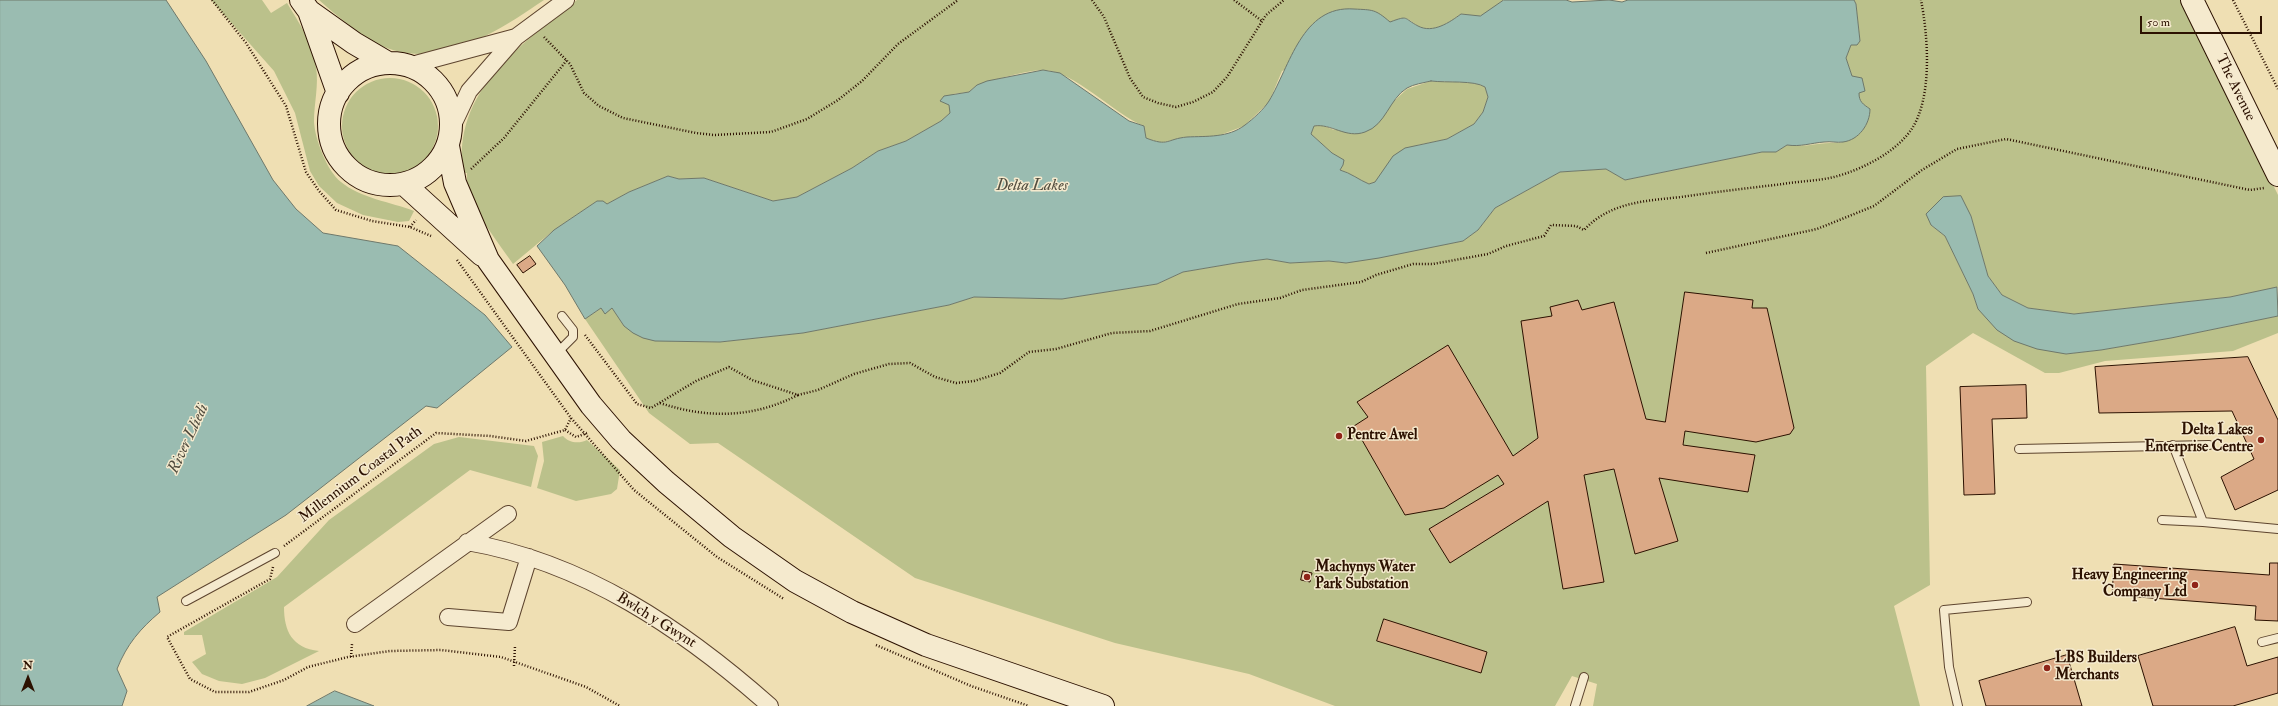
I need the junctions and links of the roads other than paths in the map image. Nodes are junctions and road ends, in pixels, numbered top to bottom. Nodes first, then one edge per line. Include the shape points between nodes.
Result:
1 (566, 0) edge
2 (2192, 0) edge
3 (305, 6) edge
4 (516, 36) junction
5 (398, 64) junction
6 (338, 93) junction
7 (450, 137) junction
8 (2275, 172) edge
9 (404, 184) junction
10 (488, 260) junction
11 (562, 316) dead end
12 (550, 348) junction
13 (2173, 445) junction
14 (2209, 445) dead end
15 (2018, 449) dead end
16 (508, 514) dead end
17 (2162, 520) dead end
18 (2203, 522) junction
19 (2278, 529) edge
20 (467, 542) junction
21 (275, 553) road end
22 (529, 557) junction
23 (186, 601) dead end
24 (2027, 602) dead end
25 (448, 616) dead end
26 (355, 624) dead end
27 (2278, 638) edge
28 (2262, 642) dead end
29 (1584, 677) dead end
30 (770, 706) edge
31 (1103, 706) edge
32 (1575, 706) edge
33 (1958, 706) edge

1 - 4 street
2 - 8 main road, The Avenue
3 - 5 main road via 354,43
3 - 6 main road
4 - 5 street
4 - 7 street via 470,91
5 - 6 main road via 362,71 351,78
5 - 7 main road via 426,75 440,89 449,107
6 - 9 main road via 330,112 330,132 336,152 348,168 364,180 384,185
7 - 9 main road via 438,164 422,177
7 - 10 main road via 455,183
9 - 10 main road
10 - 12 main road
11 - 12 lane via 573,330 573,337
12 - 31 main road via 591,405 616,434 660,477 732,537 795,581 852,612 926,646
13 - 14 lane
13 - 15 lane
13 - 18 lane
16 - 20 street
17 - 18 lane
18 - 19 lane
20 - 22 street, Bwlch y Gwynt
20 - 26 street
21 - 23 lane
22 - 25 street via 509,622
22 - 30 street, Bwlch y Gwynt via 626,600 679,633 723,665
24 - 33 lane via 1944,610 1949,667
27 - 28 lane
29 - 32 lane

